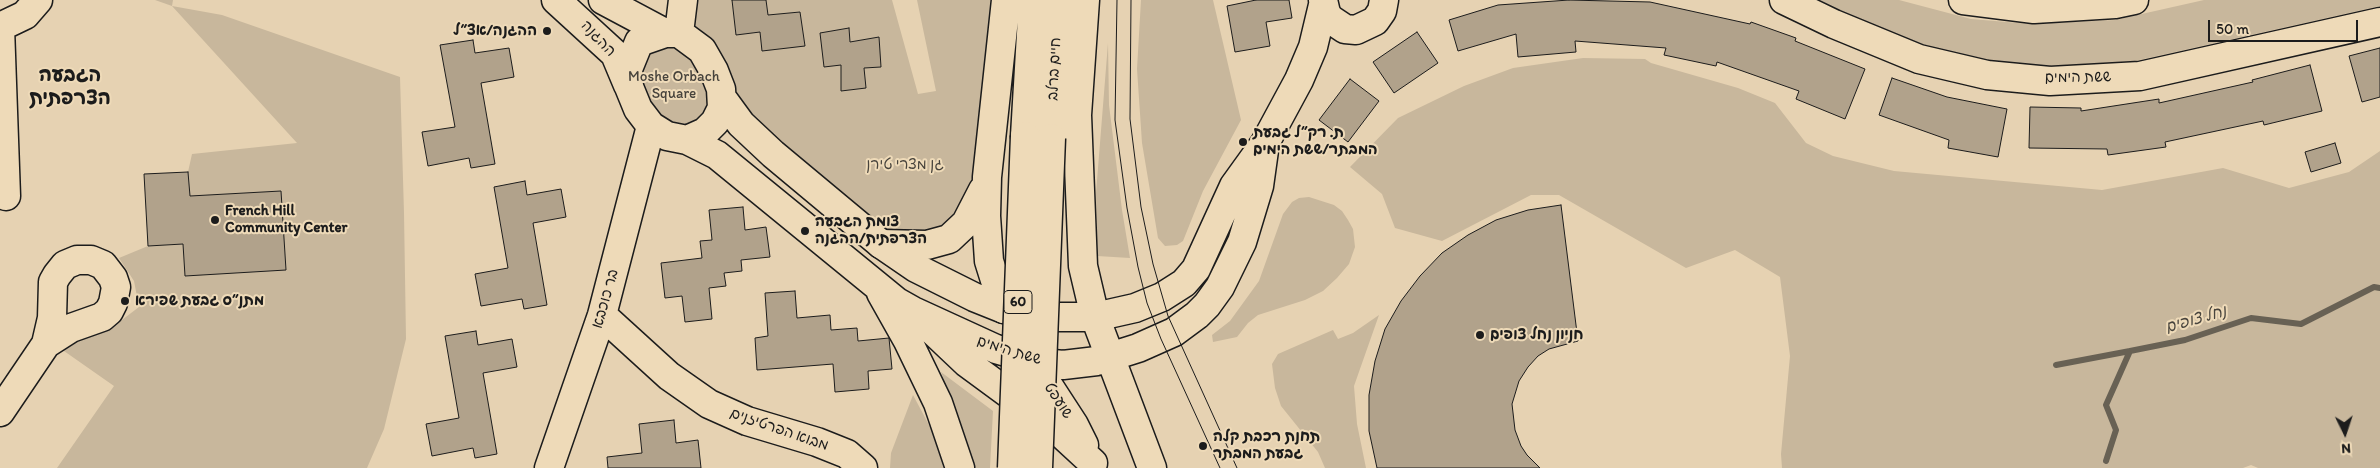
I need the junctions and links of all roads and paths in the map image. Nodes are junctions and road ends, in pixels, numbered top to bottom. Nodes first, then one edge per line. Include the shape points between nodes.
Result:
1 (38, 0) edge
2 (556, 0) edge
3 (603, 0) edge
4 (1006, 0) edge
5 (1033, 0) edge
6 (1059, 0) edge
7 (1085, 0) edge
8 (1784, 0) edge
9 (1963, 0) edge
10 (2134, 0) edge
11 (1323, 3) edge
12 (1387, 4) edge
13 (677, 19) edge
14 (2380, 22) edge
15 (0, 27) edge
16 (1356, 30) junction
17 (1299, 80) junction
18 (629, 87) junction
19 (722, 98) junction
20 (651, 126) junction
21 (1038, 137) junction
22 (686, 140) junction
23 (1265, 144) junction
24 (987, 177) junction
25 (6, 196) dead end
26 (881, 244) junction
27 (875, 284) junction
28 (53, 298) junction
29 (1004, 309) junction
30 (913, 311) junction
31 (602, 315) junction
32 (1095, 317) junction
33 (86, 322) junction
34 (46, 344) junction
35 (1110, 357) junction
36 (1031, 360) junction
37 (0, 412) edge
38 (1094, 466) edge
39 (549, 468) edge
40 (863, 468) edge
41 (960, 468) edge
42 (1012, 468) edge
43 (1038, 468) edge
44 (1152, 468) edge

1 - 15 main road via 25,15
2 - 18 main road, ההגנה via 616,54
3 - 13 main road, ההגנה
4 - 24 main road
5 - 21 main road, חיים ברלב / 60
6 - 21 main road, חיים ברלב / 60
7 - 32 main road via 1077,114 1083,266
8 - 14 main road, ששת הימים via 1919,59 1986,75 2050,80 2140,76
9 - 10 main road via 2034,8
11 - 16 main road via 1336,24
11 - 17 main road, ששת הימים via 1313,47
12 - 16 main road, ששת הימים via 1371,25
13 - 18 main road via 639,42 628,69
13 - 19 main road via 714,71
15 - 25 main road
16 - 17 main road, ששת הימים
17 - 23 main road, ששת הימים
18 - 20 main road via 638,109
19 - 22 main road via 722,108 715,122 705,132
19 - 26 main road, ששת הימים via 759,142
20 - 22 main road via 667,136
20 - 31 main road, בר כוכבא
21 - 42 main road, 60, bridge
21 - 43 main road, 60, bridge
22 - 27 main road, ששת הימים via 723,159
23 - 32 main road, ששת הימים via 1234,186 1208,247 1184,283 1172,292 1135,308
23 - 35 main road, ששת הימים via 1264,163 1251,217 1216,293 1197,315 1174,332
24 - 26 main road via 966,223 949,239 928,245
24 - 29 main road, שועפט via 989,261
26 - 29 main road, ששת הימים via 916,268
27 - 30 main road, ששת הימים
27 - 41 main road via 938,403
28 - 33 main road via 66,316
28 - 33 main road via 53,282 65,265 84,259 103,265 114,278 116,295 102,317
28 - 34 main road
29 - 32 main road, ששת הימים via 1051,317
29 - 36 main road, שועפט
30 - 36 main road, ששת הימים via 978,342
30 - 38 main road via 967,363 1054,427
31 - 39 main road, בר כוכבא
31 - 40 main road, מבוא הפרטיזנים via 669,376 709,404 747,421 847,454
32 - 35 main road
33 - 34 main road
34 - 37 main road
35 - 36 main road, ששת הימים via 1072,364
35 - 44 main road
36 - 38 main road, שועפט via 1074,425

